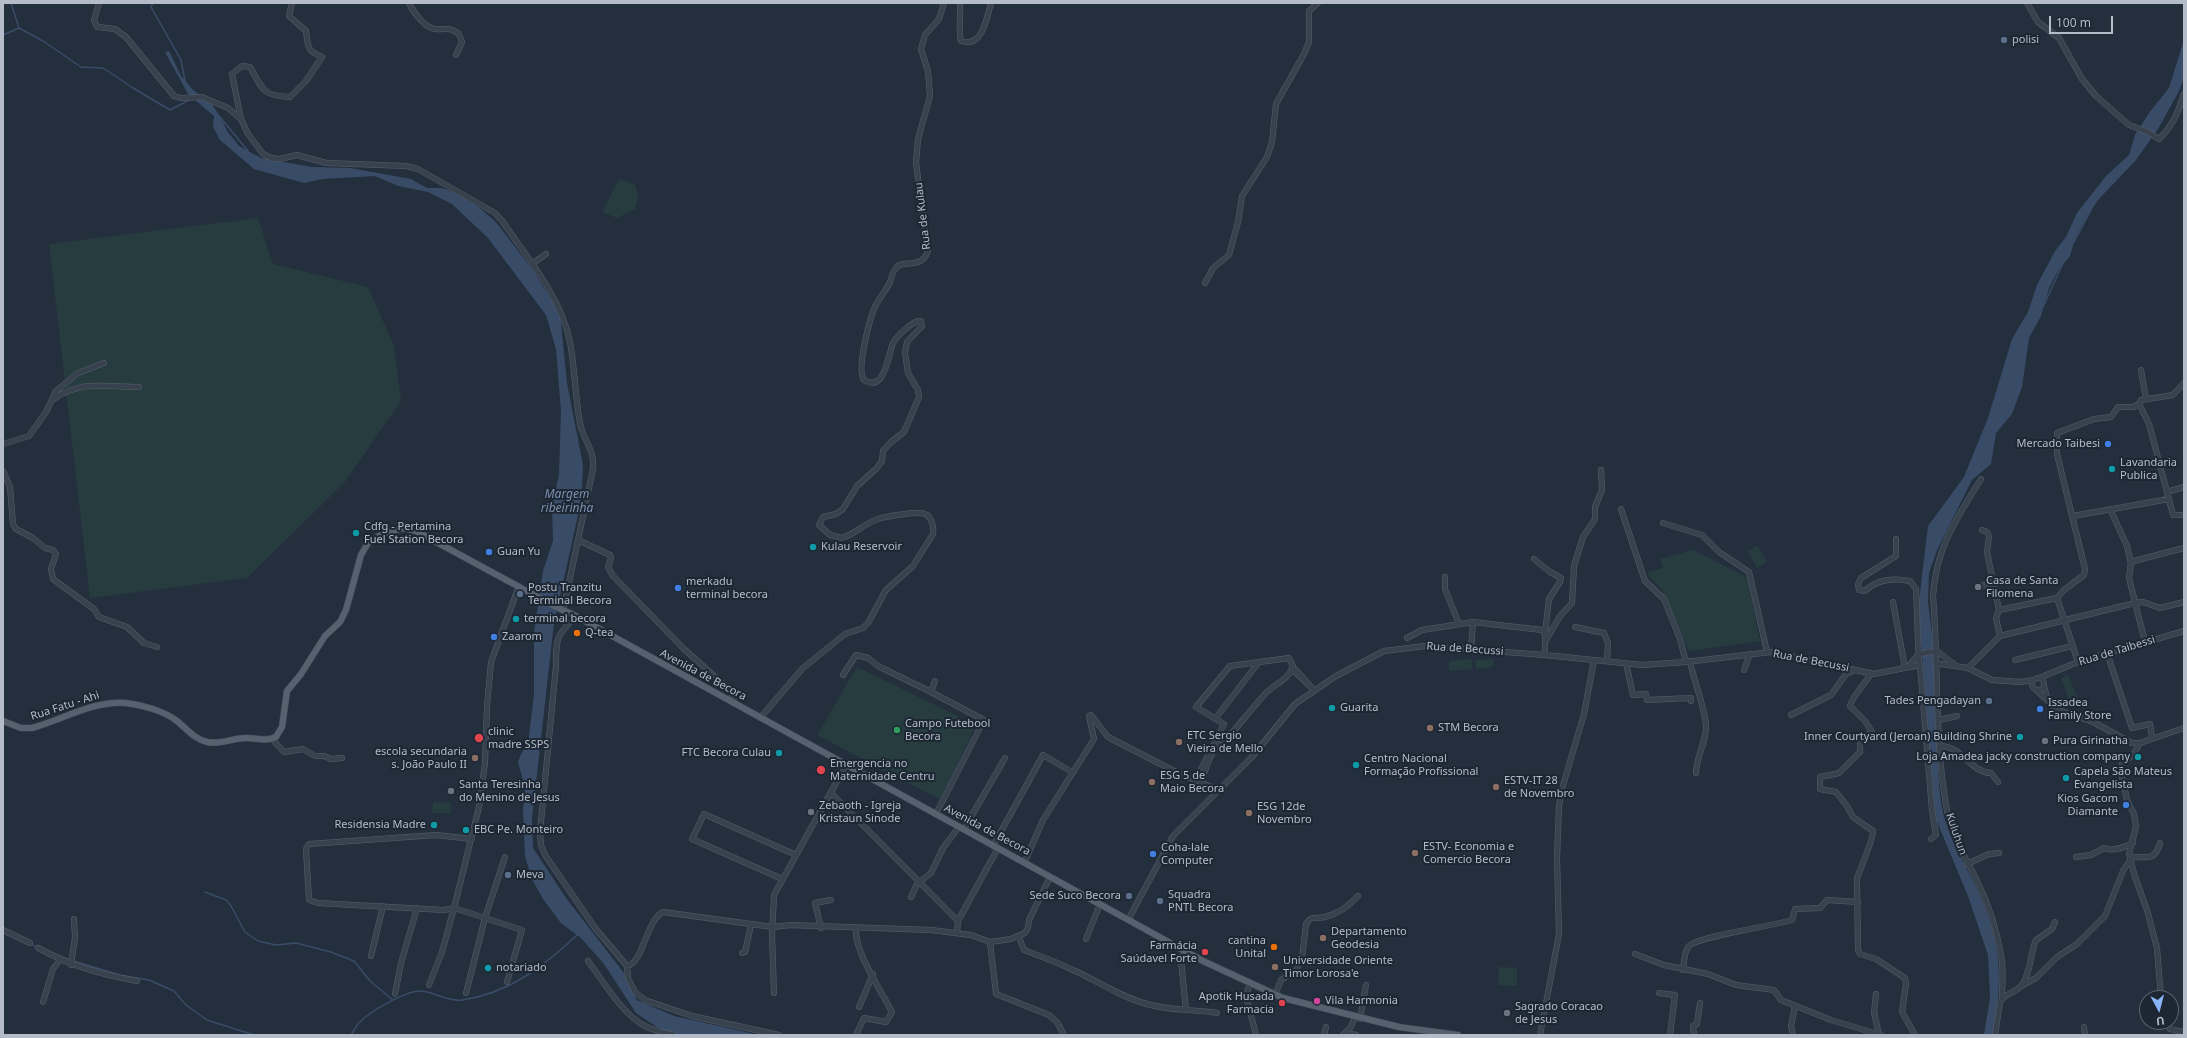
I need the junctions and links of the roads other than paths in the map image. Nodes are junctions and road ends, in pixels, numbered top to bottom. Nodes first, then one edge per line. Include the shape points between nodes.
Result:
1 (99, 3) edge
2 (292, 3) edge
3 (409, 3) edge
4 (944, 3) edge
5 (960, 3) edge
6 (991, 3) edge
7 (1318, 3) edge
8 (2027, 3) edge
9 (456, 55) dead end
10 (2184, 94) edge
11 (242, 121) junction
12 (546, 254) dead end
13 (532, 264) junction
14 (1205, 283) dead end
15 (104, 363) dead end
16 (2141, 370) dead end
17 (2184, 383) edge
18 (139, 387) dead end
19 (2146, 399) junction
20 (51, 400) junction
21 (2139, 404) junction
22 (3, 444) edge
23 (1601, 470) dead end
24 (3, 471) edge
25 (1981, 479) dead end
26 (2184, 487) edge
27 (2167, 492) junction
28 (2169, 499) junction
29 (1621, 509) dead end
30 (2110, 509) junction
31 (2184, 515) edge
32 (2073, 516) junction
33 (1663, 523) dead end
34 (1982, 530) dead end
35 (1896, 539) dead end
36 (578, 540) junction
37 (2184, 548) edge
38 (1534, 559) dead end
39 (2130, 562) junction
40 (1445, 577) dead end
41 (1994, 584) junction
42 (519, 586) junction
43 (1978, 586) dead end
44 (2057, 598) junction
45 (1893, 602) dead end
46 (2184, 602) edge
47 (2135, 603) junction
48 (561, 610) junction
49 (1999, 610) junction
50 (576, 616) junction
51 (2065, 620) junction
52 (1473, 622) junction
53 (1459, 624) junction
54 (1575, 627) dead end
55 (2184, 631) edge
56 (1545, 634) junction
57 (2000, 636) junction
58 (1407, 638) dead end
59 (1545, 642) junction
60 (2145, 642) junction
61 (2072, 646) junction
62 (157, 647) dead end
63 (1471, 650) junction
64 (1936, 651) junction
65 (1767, 652) junction
66 (1920, 653) junction
67 (2107, 653) junction
68 (1750, 654) junction
69 (1545, 655) junction
70 (1594, 660) junction
71 (2016, 660) dead end
72 (1607, 661) junction
73 (1259, 662) junction
74 (1688, 662) junction
75 (2078, 662) junction
76 (1936, 663) junction
77 (1626, 664) junction
78 (1920, 665) junction
79 (1956, 665) junction
80 (1906, 668) junction
81 (1968, 668) junction
82 (1744, 670) dead end
83 (1855, 670) junction
84 (1871, 673) junction
85 (2050, 674) junction
86 (843, 675) dead end
87 (2036, 679) junction
88 (935, 681) dead end
89 (2020, 682) junction
90 (2044, 685) junction
91 (2034, 688) junction
92 (931, 692) junction
93 (1692, 701) dead end
94 (2048, 701) junction
95 (734, 702) junction
96 (1791, 715) dead end
97 (1957, 716) dead end
98 (760, 718) junction
99 (1215, 719) junction
100 (1939, 720) junction
101 (3, 722) edge
102 (2184, 728) edge
103 (2152, 737) junction
104 (272, 739) junction
105 (2140, 743) junction
106 (1941, 746) junction
107 (342, 758) dead end
108 (1005, 758) dead end
109 (846, 765) junction
110 (1072, 772) junction
111 (1696, 773) dead end
112 (1998, 782) dead end
113 (1201, 784) junction
114 (1219, 790) junction
115 (831, 793) junction
116 (936, 814) junction
117 (962, 828) junction
118 (472, 839) junction
119 (1931, 839) dead end
120 (2133, 843) junction
121 (2160, 843) dead end
122 (996, 847) junction
123 (1999, 853) dead end
124 (796, 855) junction
125 (506, 857) dead end
126 (2076, 857) dead end
127 (2130, 858) junction
128 (1025, 861) junction
129 (1967, 864) junction
130 (1050, 877) junction
131 (782, 879) junction
132 (920, 881) junction
133 (1358, 896) dead end
134 (911, 897) dead end
135 (831, 900) dead end
136 (1858, 902) junction
137 (1100, 904) junction
138 (383, 906) junction
139 (417, 908) junction
140 (454, 908) junction
141 (485, 918) junction
142 (74, 919) dead end
143 (1128, 920) junction
144 (958, 921) junction
145 (2055, 922) dead end
146 (751, 924) junction
147 (773, 927) junction
148 (821, 928) junction
149 (856, 928) junction
150 (3, 930) edge
151 (957, 933) junction
152 (1019, 937) junction
153 (1086, 939) dead end
154 (990, 942) junction
155 (30, 943) dead end
156 (38, 948) dead end
157 (1184, 951) junction
158 (742, 953) dead end
159 (1635, 954) dead end
160 (371, 956) dead end
161 (60, 960) junction
162 (588, 961) dead end
163 (72, 965) junction
164 (627, 966) junction
165 (1683, 970) junction
166 (873, 974) junction
167 (137, 981) dead end
168 (506, 982) dead end
169 (1250, 983) junction
170 (429, 985) dead end
171 (1366, 985) dead end
172 (2022, 986) junction
173 (2160, 990) edge
174 (466, 993) dead end
175 (774, 993) dead end
176 (1659, 993) dead end
177 (395, 994) dead end
178 (1876, 994) dead end
179 (1275, 995) junction
180 (2002, 998) junction
181 (43, 1002) dead end
182 (1700, 1003) dead end
183 (1795, 1006) junction
184 (859, 1007) dead end
185 (1186, 1010) junction
186 (1217, 1013) dead end
187 (1357, 1018) junction
188 (1326, 1028) dead end
189 (2084, 1028) dead end
190 (1063, 1033) dead end
191 (1344, 1034) edge
192 (674, 1035) edge
193 (779, 1035) edge
194 (856, 1035) edge
195 (1256, 1035) edge
196 (1324, 1035) edge
197 (1356, 1035) edge
198 (1458, 1035) edge
199 (1540, 1035) edge
200 (1670, 1035) edge
201 (1694, 1035) edge
202 (1793, 1035) edge
203 (1880, 1035) edge
204 (1915, 1035) edge
205 (1995, 1035) edge
206 (2085, 1035) edge

1 - 11 street via 94,20 97,27 115,29 126,38 174,96 202,97 228,108
2 - 11 street via 289,16 306,31 308,47 312,53 322,56 306,81 290,97 276,97 266,93 250,67 242,66 232,74
3 - 9 street via 412,11 429,27 448,28 459,34 462,42
4 - 98 street, Rua de Kulau via 939,19 924,36 921,49 928,72 930,96 918,139 916,163 927,256 915,264 901,264 894,269 890,282 876,304 860,369 864,380 871,383 877,381 885,371 893,342 917,320 921,321 922,326 907,342 905,354 908,373 918,390 919,397 904,432 884,451 882,461 876,469 862,480 843,509 836,514 823,517 819,525 830,535 842,538 878,519 926,514 934,528 933,534 912,566 886,590 868,623 863,628 845,634 803,668
5 - 6 street via 959,37 961,41 967,42 981,34
7 - 14 street via 1309,11 1309,42 1276,104 1272,142 1267,158 1242,196 1230,253 1213,268
8 - 10 street via 2038,22 2059,38 2088,87 2129,125 2159,139 2172,125
11 - 13 street via 257,147 271,158 296,155 326,163 393,165 418,169 495,213
12 - 13 street
13 - 36 street via 557,306 570,340 580,424 593,456
15 - 20 street via 78,373 56,391
16 - 19 street
17 - 19 street via 2172,395
18 - 20 street via 86,385 65,391
19 - 21 street via 2141,400
20 - 22 street via 29,436
21 - 27 street via 2148,424
21 - 32 street via 2133,407 2118,407 2111,417 2094,419 2057,433 2057,454
23 - 59 street via 1602,490 1595,507 1595,519 1583,537 1574,566 1572,603 1560,616
24 - 62 street via 10,487 13,524 16,530 56,554 51,569 53,579 94,610 99,617 127,627 144,644
25 - 64 street, Kuluhun via 1941,549 1934,578 1933,596
26 - 27 street
27 - 28 street
28 - 30 street
28 - 31 street via 2173,515
29 - 74 street via 1646,581 1664,599
30 - 32 street
30 - 39 street via 2127,546
32 - 44 street via 2085,569 2084,575
33 - 65 street via 1702,535 1719,552 1749,572
34 - 41 street via 1989,536 1987,546
35 - 66 street via 1896,556 1861,578 1858,584 1861,591 1865,591 1876,581 1910,581 1916,589
36 - 48 street
36 - 95 street via 610,555 608,567 613,576 684,649 730,691
37 - 39 street
38 - 56 street via 1561,578 1549,600
39 - 47 street via 2128,578
40 - 53 street via 1445,589
41 - 43 street
41 - 49 street
42 - 48 main road, Avenida de Becora
42 - 104 main road via 416,531 399,529 378,536 368,543 360,555 346,610 340,622 325,636 287,691 282,727 276,738
42 - 118 street via 491,662 485,763
44 - 49 street
44 - 51 street
45 - 80 street
46 - 47 street via 2160,608 2143,602
47 - 51 street
47 - 60 street
48 - 50 main road, Avenida de Becora
49 - 57 street via 1996,618
50 - 95 main road, Avenida de Becora
50 - 164 street via 558,634 556,645 541,845 545,855 595,928
51 - 57 street
51 - 61 street
52 - 53 street
52 - 56 street via 1540,629 1544,630
52 - 63 street
53 - 58 street via 1418,631
54 - 72 street via 1604,633 1608,643
55 - 60 street, Rua de Taibessi
56 - 59 street
57 - 81 street
59 - 69 street
60 - 67 street, Rua de Taibessi
61 - 71 street
61 - 75 street
63 - 69 street, Rua de Becussi
63 - 114 street, Rua de Becussi via 1414,646 1384,651 1362,662 1295,704 1250,758
64 - 66 street
64 - 76 street, Kuluhun
64 - 79 street
65 - 68 street, Rua de Becussi
65 - 83 street, Rua de Becussi
66 - 78 street
66 - 80 street
67 - 75 street, Rua de Taibessi
67 - 103 street via 2132,728 2150,724
68 - 74 street, Rua de Becussi
68 - 82 street
69 - 70 street, Rua de Becussi
70 - 72 street, Rua de Becussi
70 - 199 street via 1584,714 1559,806 1559,934
72 - 77 street, Rua de Becussi
73 - 99 street
73 - 99 street via 1230,666 1196,707
73 - 113 street via 1289,658 1293,669 1285,679 1265,694 1230,735 1218,745 1208,762
74 - 77 street, Rua de Becussi
74 - 111 street via 1706,726 1702,754 1696,762
75 - 85 street, Rua de Taibessi
76 - 79 street, Rua de Taibessi
76 - 100 street, Kuluhun
77 - 93 street via 1633,695 1646,694 1647,700 1691,698
78 - 80 street, Rua de Becussi
78 - 119 street via 1932,810 1937,831
79 - 81 street, Rua de Taibessi
80 - 84 street, Rua de Becussi
81 - 89 street, Rua de Taibessi via 1992,680
83 - 84 street, Rua de Becussi
83 - 96 street via 1846,674 1830,695
84 - 136 street via 1866,684 1852,699 1850,706 1872,732 1860,740 1860,752 1839,772 1820,777 1820,789 1835,791 1853,817 1873,831 1857,878
85 - 87 street, Rua de Taibessi
85 - 90 street
86 - 92 street via 856,655 859,655
87 - 89 street, Rua de Taibessi
87 - 90 street
87 - 91 street
88 - 92 street
89 - 91 street, Rua de Taibessi
90 - 91 street via 2040,690
90 - 94 street
91 - 94 street
92 - 116 street via 984,720
94 - 105 street via 2058,710 2093,722 2129,742
95 - 98 main road, Avenida de Becora
97 - 100 street
98 - 109 main road, Avenida de Becora
99 - 113 street via 1224,724 1200,771
100 - 106 street, Kuluhun
101 - 104 main road, Rua Fatu - Ahi via 21,728 32,728 106,703 127,703 166,715 177,721 190,734 206,742 218,743 247,738
102 - 103 street
103 - 105 street
104 - 107 street via 284,752 303,749 315,756
105 - 120 street via 2133,755 2122,764 2121,772 2127,800 2134,814 2136,827
106 - 112 street via 1958,752 1974,768 1991,773
106 - 129 street, Kuluhun via 1948,813
108 - 117 street
109 - 115 street
109 - 116 main road, Avenida de Becora
110 - 113 street via 1094,739 1089,716 1092,716 1108,737
110 - 122 street via 1043,755
110 - 128 street via 1043,820
113 - 114 street
114 - 143 street, Rua de Becussi via 1173,836
115 - 124 street
115 - 132 street
116 - 117 main road, Avenida de Becora
117 - 122 main road, Avenida de Becora
117 - 132 street via 943,848 931,873
118 - 138 street via 436,835 308,845 308,900 318,903
118 - 140 street
120 - 126 street via 2126,847 2109,850 2104,848 2091,855
120 - 127 street
121 - 127 street via 2158,852 2154,855
122 - 128 main road, Avenida de Becora
122 - 144 street
123 - 129 street via 1989,854
124 - 131 street
124 - 131 street via 704,814 692,839
125 - 141 street
127 - 172 street via 2105,916 2077,944 2057,957 2036,978
127 - 173 street via 2157,948
128 - 130 main road, Avenida de Becora
129 - 180 street, Kuluhun via 1977,881 1996,932 2002,957
130 - 137 main road, Avenida de Becora
130 - 152 street via 1029,920 1028,928
131 - 147 street via 774,895
132 - 134 street
132 - 144 street
133 - 179 street via 1351,904 1336,913 1308,920 1302,958 1296,970 1281,980
135 - 148 street via 815,903
136 - 165 street via 1827,900 1820,908 1795,909 1792,920 1694,943 1687,949
136 - 204 street via 1859,953 1876,959 1905,978 1902,1012
137 - 143 main road, Avenida de Becora
137 - 153 street
138 - 139 street
138 - 160 street
139 - 140 street
139 - 177 street
140 - 141 street
140 - 170 street via 442,952
141 - 168 street via 522,930
141 - 174 street
142 - 163 street
143 - 157 main road, Avenida de Becora
144 - 151 street
145 - 172 street via 2052,929 2036,940
146 - 147 street
146 - 158 street via 745,952
146 - 164 street via 663,912 648,933 636,960
147 - 148 street via 790,925
147 - 175 street
148 - 149 street
149 - 151 street
149 - 166 street via 855,935 861,956
150 - 155 street
151 - 154 street
152 - 154 street
152 - 185 street via 1024,950 1073,970 1123,997 1168,1009
154 - 190 street via 996,994 1049,1015 1057,1022
156 - 161 street
157 - 169 main road, Avenida de Becora
157 - 185 street via 1180,960
159 - 165 street
161 - 163 street
161 - 181 street via 53,969
162 - 192 street via 613,996 636,1021 646,1027
163 - 167 street
164 - 193 street via 628,978 635,992 645,1000 692,1016
165 - 183 street via 1708,974 1736,985 1774,990 1781,1000
166 - 184 street
166 - 194 street via 892,1012 886,1022 864,1018
169 - 179 main road, Avenida de Becora
169 - 195 street via 1246,996
171 - 187 street
172 - 180 street
176 - 200 street via 1675,995
178 - 203 street via 1874,1012
179 - 187 main road, Avenida de Becora
180 - 205 street, Kuluhun
182 - 201 street via 1697,1024 1693,1026
183 - 202 street via 1791,1026
183 - 203 street
185 - 186 street
187 - 191 street
187 - 198 main road, Avenida de Becora
188 - 196 street
189 - 206 street
191 - 197 street

